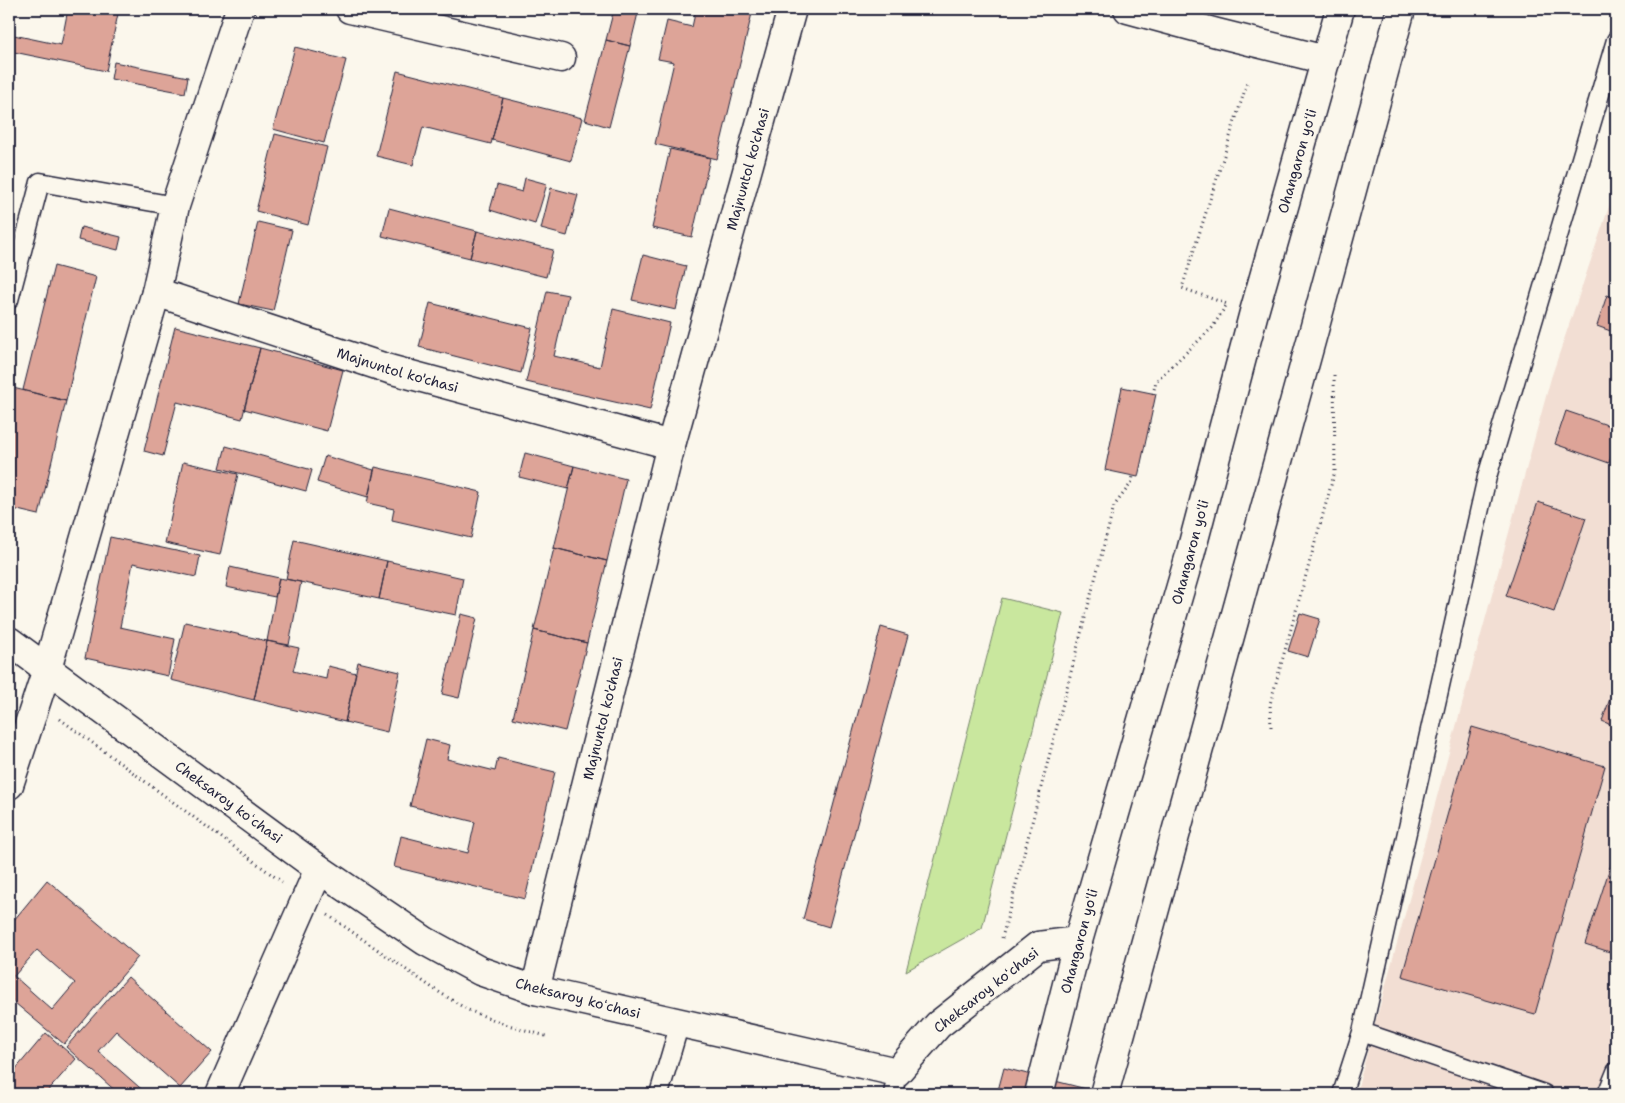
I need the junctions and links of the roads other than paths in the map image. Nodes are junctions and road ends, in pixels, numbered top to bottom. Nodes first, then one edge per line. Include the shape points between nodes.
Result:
1 (240, 9) edge
2 (350, 9) edge
3 (792, 9) edge
4 (1128, 9) edge
5 (1340, 9) edge
6 (1400, 9) edge
7 (1616, 40) edge
8 (562, 58) dead end
9 (1326, 60) junction
10 (175, 206) junction
11 (156, 292) junction
12 (9, 300) edge
13 (671, 446) junction
14 (9, 641) edge
15 (47, 669) junction
16 (9, 785) edge
17 (319, 869) junction
18 (1078, 941) junction
19 (535, 990) junction
20 (680, 1023) junction
21 (1362, 1032) junction
22 (1616, 1072) edge
23 (895, 1083) edge
24 (220, 1094) edge
25 (659, 1094) edge
26 (1039, 1094) edge
27 (1104, 1094) edge
28 (1342, 1094) edge
29 (1544, 1094) edge
30 (1608, 1094) edge

1 - 10 main road
2 - 8 main road
3 - 13 main road, Majnuntol ko'chasi
4 - 9 main road
5 - 9 main road, Ohangaron yoʻli
6 - 27 main road
7 - 21 lane via 1487,477
9 - 18 main road, Ohangaron yoʻli via 1254,312 1190,555
10 - 11 main road
10 - 12 lane via 40,182
11 - 13 main road, Majnuntol ko'chasi via 389,369
11 - 15 main road
13 - 19 main road, Majnuntol ko'chasi
14 - 15 main road, Cheksaroy koʻchasi
15 - 16 main road
15 - 17 main road, Cheksaroy koʻchasi
17 - 19 main road, Cheksaroy koʻchasi via 424,941 480,971
17 - 24 main road
18 - 23 main road, Cheksaroy koʻchasi via 1038,946 938,1025
18 - 26 main road, Ohangaron yoʻli
19 - 20 main road, Cheksaroy koʻchasi
20 - 23 main road, Cheksaroy koʻchasi
20 - 25 lane
21 - 28 lane
21 - 29 lane
22 - 30 lane

